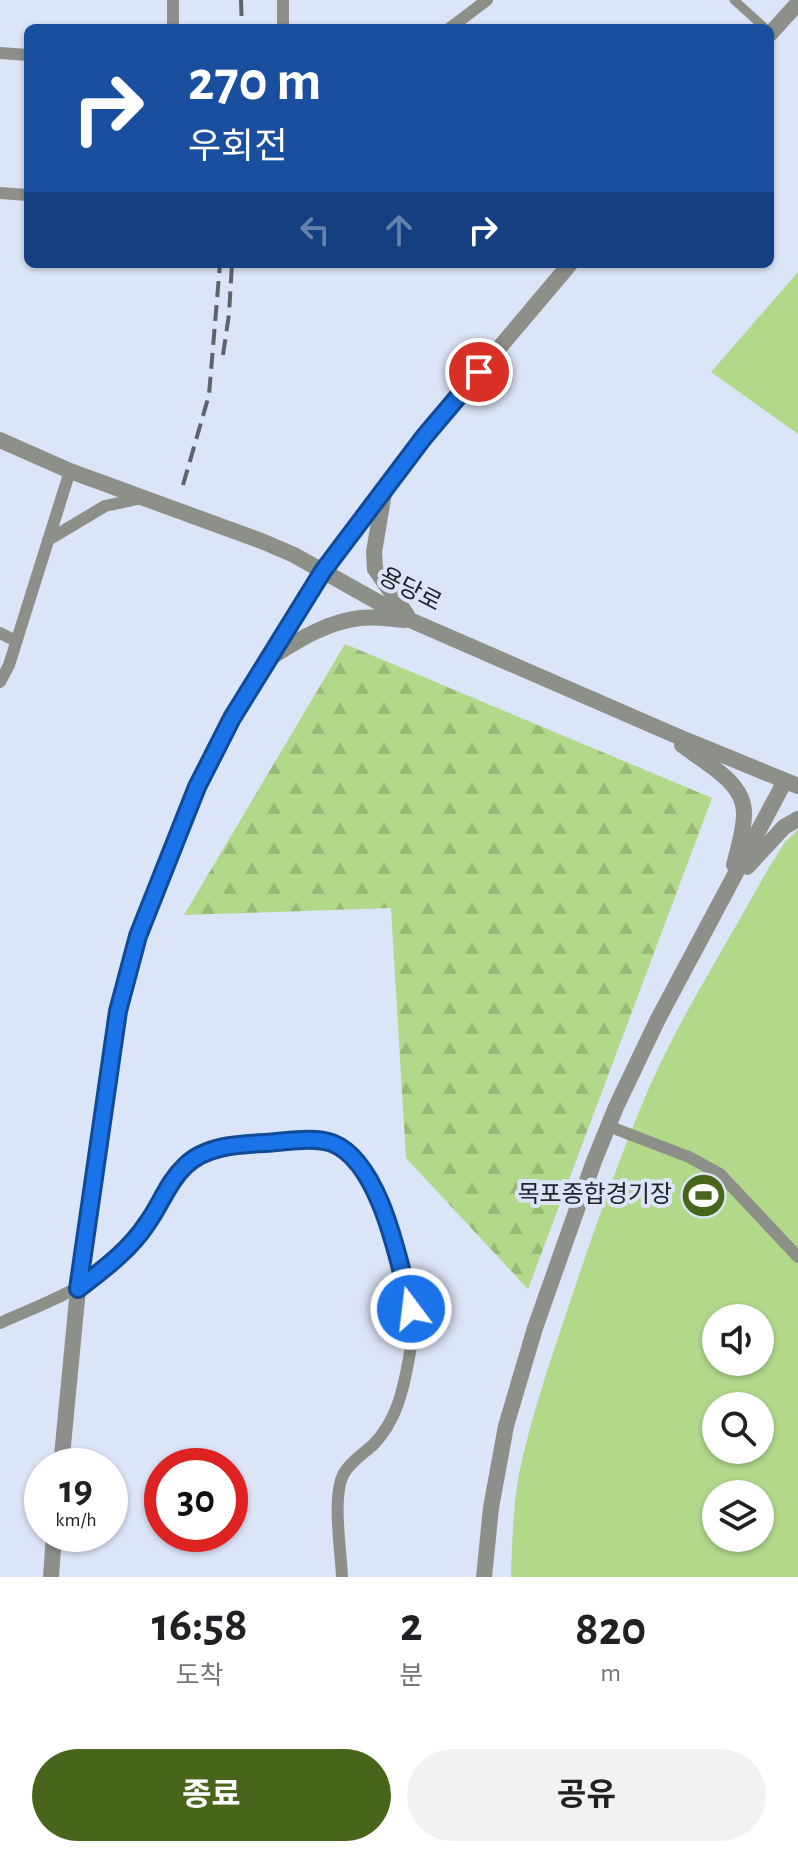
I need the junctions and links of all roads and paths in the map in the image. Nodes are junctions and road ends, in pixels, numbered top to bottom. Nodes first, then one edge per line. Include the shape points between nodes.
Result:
1 (173, 0) edge
2 (283, 0) edge
3 (487, 0) edge
4 (734, 0) edge
5 (798, 3) edge
6 (173, 24) edge
7 (283, 24) edge
8 (455, 24) edge
9 (761, 24) edge
10 (774, 29) edge
11 (0, 53) edge
12 (24, 55) edge
13 (0, 193) edge
14 (24, 195) edge
15 (567, 268) edge
16 (0, 440) edge
17 (70, 471) junction
18 (385, 488) junction
19 (146, 497) junction
20 (48, 540) junction
21 (323, 571) junction
22 (410, 620) junction
23 (0, 633) edge
24 (16, 641) junction
25 (268, 659) junction
26 (0, 682) edge
27 (662, 730) junction
28 (792, 783) edge
29 (798, 819) edge
30 (730, 886) junction
31 (608, 1126) junction
32 (798, 1257) edge
33 (78, 1289) junction
34 (0, 1323) edge
35 (63, 1448) edge
36 (53, 1552) edge
37 (51, 1577) edge
38 (342, 1577) edge
39 (484, 1577) edge

1 - 6 street
2 - 7 street
3 - 8 street
4 - 9 street
5 - 10 street
11 - 12 street
13 - 14 street
15 - 18 street
16 - 17 street, 용당로
17 - 19 street, 용당로
17 - 20 street
18 - 21 street
18 - 22 street via 375,569
19 - 20 street via 105,506
19 - 21 street, 용당로
20 - 24 street
21 - 22 street, 용당로
21 - 25 street
22 - 25 street via 362,618 335,624
22 - 27 street, 용당로
23 - 24 street
24 - 26 street
25 - 33 street via 197,787 138,936 118,1011
27 - 28 street, 용당로
27 - 30 street via 740,793 744,815
28 - 30 street
29 - 30 street via 775,835
30 - 31 street
31 - 32 street via 720,1174
31 - 39 street via 506,1426
33 - 34 street
33 - 35 street
33 - 38 street via 124,1253 174,1177 206,1152 243,1143 321,1140 354,1157 391,1237 413,1326 398,1409 342,1478
36 - 37 street

